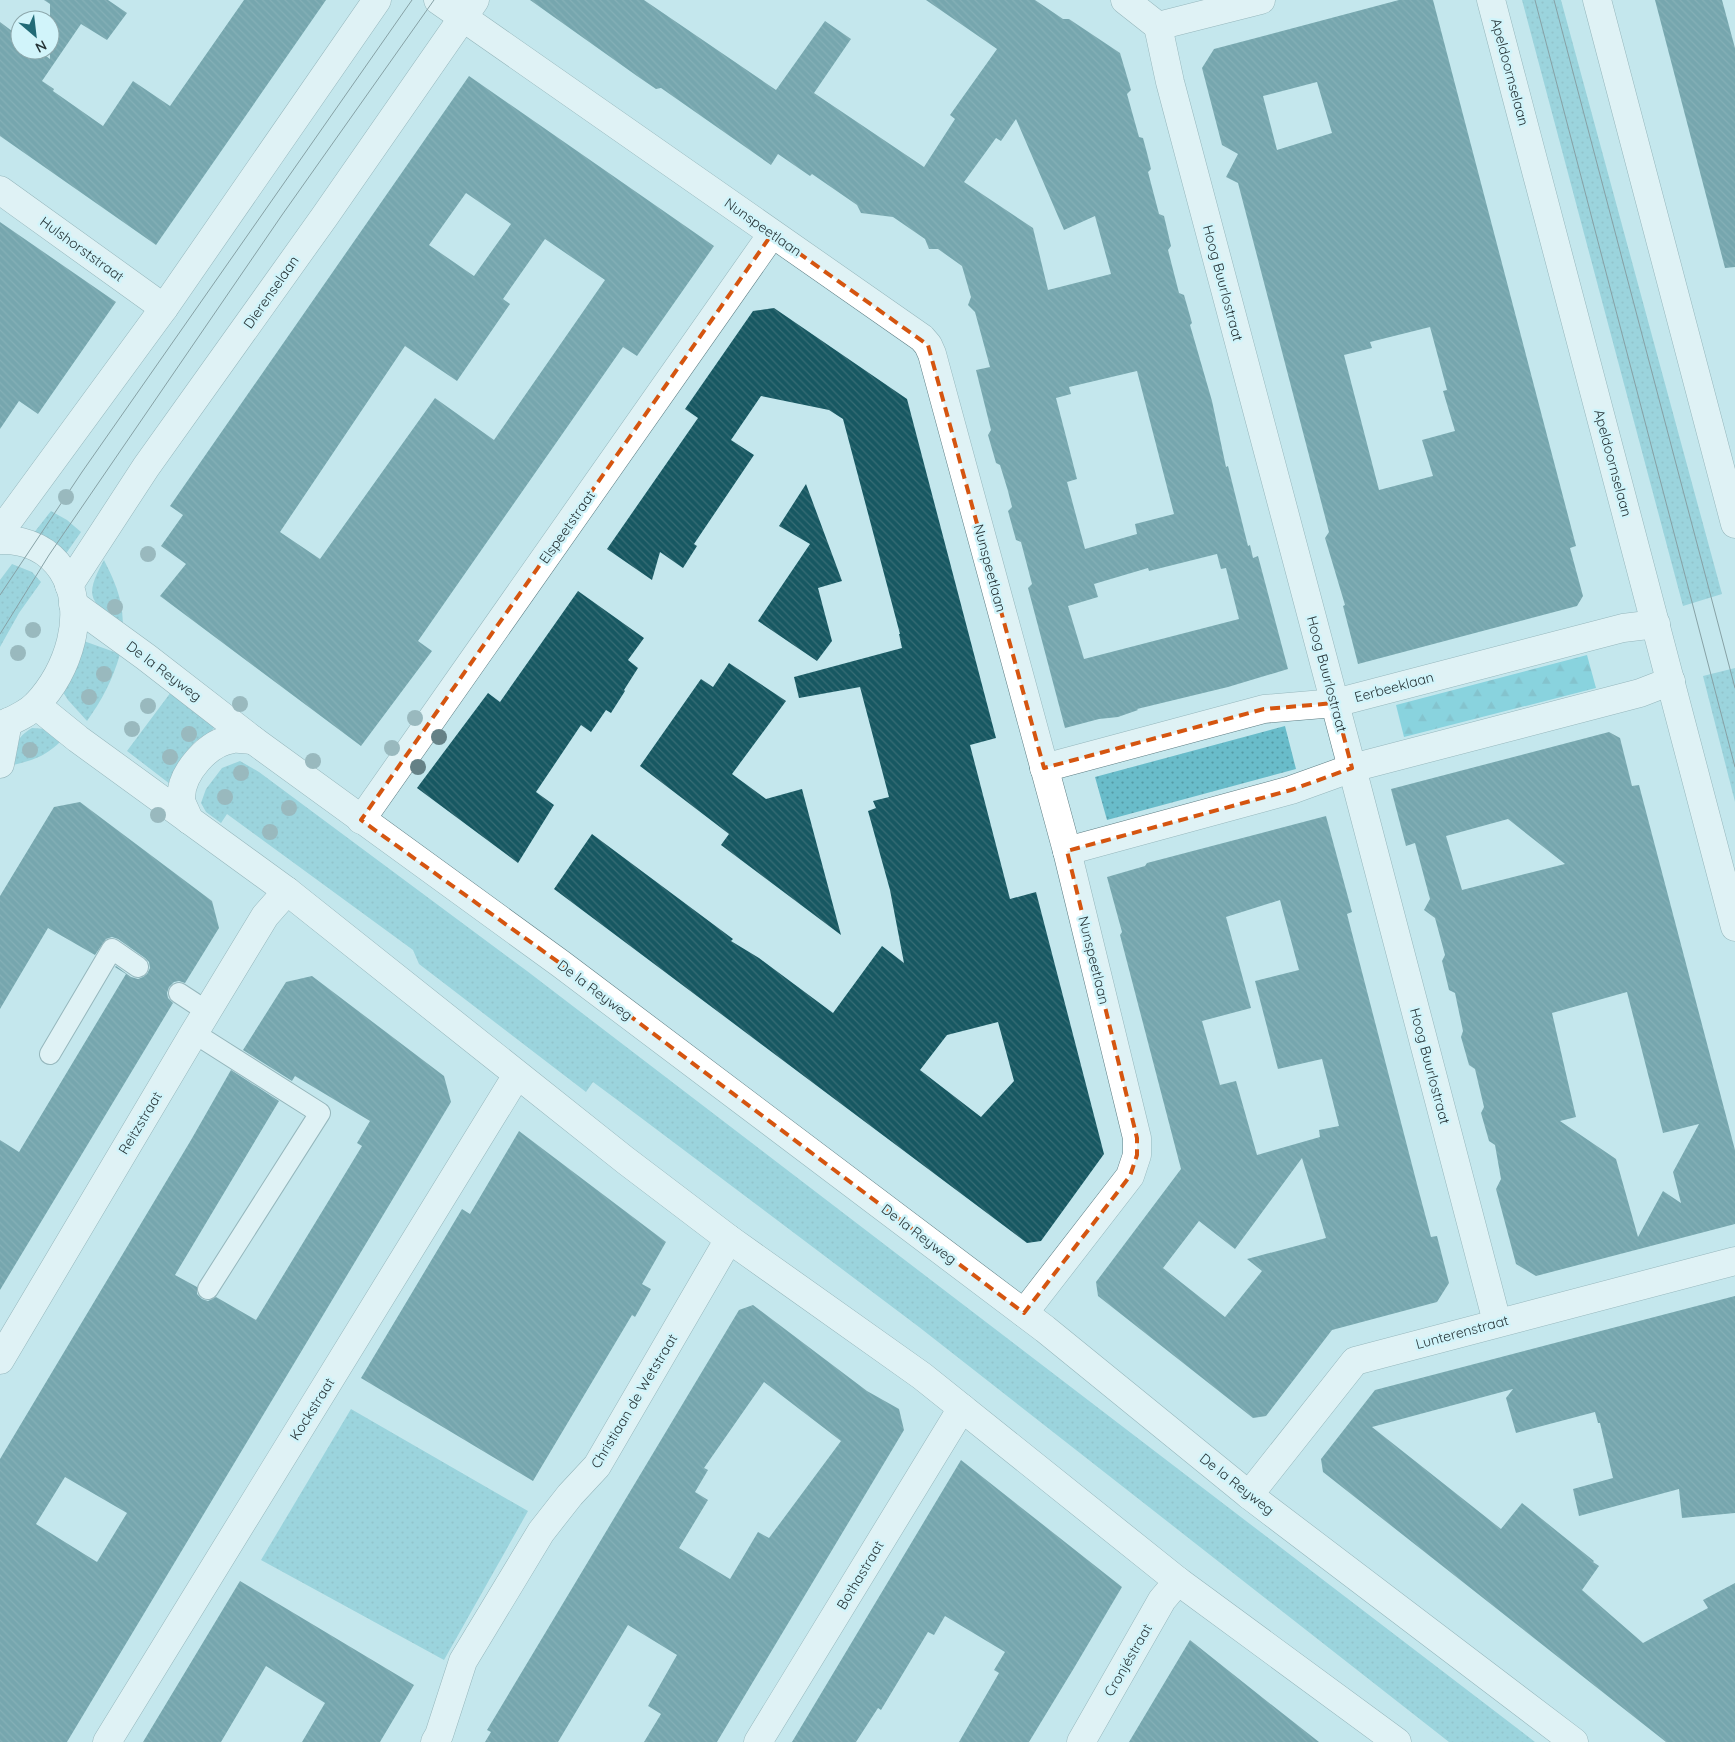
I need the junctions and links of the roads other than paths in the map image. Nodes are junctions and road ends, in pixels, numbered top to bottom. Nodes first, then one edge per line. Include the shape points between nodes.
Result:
1 (377, 0) edge
2 (438, 0) edge
3 (1125, 0) edge
4 (1261, 0) edge
5 (1491, 0) edge
6 (1597, 0) edge
7 (468, 9) edge
8 (1158, 26) junction
9 (0, 190) edge
10 (772, 234) junction
11 (164, 308) junction
12 (1735, 524) edge
13 (0, 532) edge
14 (0, 540) edge
15 (71, 594) junction
16 (1656, 624) junction
17 (1671, 681) junction
18 (1335, 703) junction
19 (36, 705) junction
20 (4, 724) edge
21 (253, 740) junction
22 (0, 764) edge
23 (1044, 768) junction
24 (1352, 768) junction
25 (189, 820) junction
26 (361, 820) junction
27 (1067, 851) junction
28 (287, 891) junction
29 (1735, 927) edge
30 (138, 967) dead end
31 (179, 993) dead end
32 (201, 1022) junction
33 (50, 1054) dead end
34 (517, 1075) junction
35 (729, 1239) junction
36 (1735, 1261) edge
37 (208, 1289) dead end
38 (1024, 1313) junction
39 (1497, 1322) junction
40 (0, 1360) edge
41 (962, 1408) junction
42 (1249, 1495) junction
43 (1178, 1581) junction
44 (107, 1742) edge
45 (435, 1742) edge
46 (758, 1742) edge
47 (1081, 1742) edge
48 (1397, 1742) edge
49 (1574, 1742) edge

1 - 11 street
2 - 7 street, Nunspeetlaan
3 - 8 street
4 - 8 street
5 - 16 street, Apeldoornselaan
6 - 12 street
7 - 10 street, Nunspeetlaan
7 - 15 street, Dierenselaan via 146,467
8 - 18 street, Hoog Buurlostraat
9 - 11 street, Hulshorststraat
10 - 23 street, Nunspeetlaan via 928,345
10 - 26 street, Elspeetstraat
11 - 13 street
14 - 15 street via 26,542 45,551 59,565
15 - 19 street via 74,620 69,650 52,685
15 - 21 street, De la Reyweg
16 - 17 street, Apeldoornselaan
16 - 18 street, Eerbeeklaan via 1623,628
17 - 24 street via 1640,693
17 - 29 street, Apeldoornselaan
18 - 23 street, Eerbeeklaan via 1264,709
18 - 24 street, Hoog Buurlostraat
19 - 20 street
19 - 25 street
20 - 22 street
21 - 25 street via 225,741 193,764 181,799
21 - 26 street, De la Reyweg
23 - 27 street, Nunspeetlaan
24 - 27 street via 1290,790
24 - 39 street, Hoog Buurlostraat
25 - 28 street
26 - 38 street, De la Reyweg via 561,964
27 - 38 street, Nunspeetlaan via 1137,1138 1137,1155 1130,1176
28 - 32 street, Reitzstraat via 265,916
28 - 34 street
30 - 33 lane via 112,949
31 - 32 lane
32 - 37 lane via 320,1113
32 - 40 street, Reitzstraat
34 - 35 street
34 - 44 street, Kockstraat
35 - 41 street
35 - 45 street, Christiaan de Wetstraat via 597,1466 541,1532 463,1661
36 - 39 street, Lunterenstraat
38 - 42 street, De la Reyweg
39 - 42 street, Lunterenstraat via 1355,1361
41 - 43 street
41 - 46 street, Bothastraat
42 - 49 street, De la Reyweg
43 - 47 street, Cronjéstraat via 1162,1600
43 - 48 street

